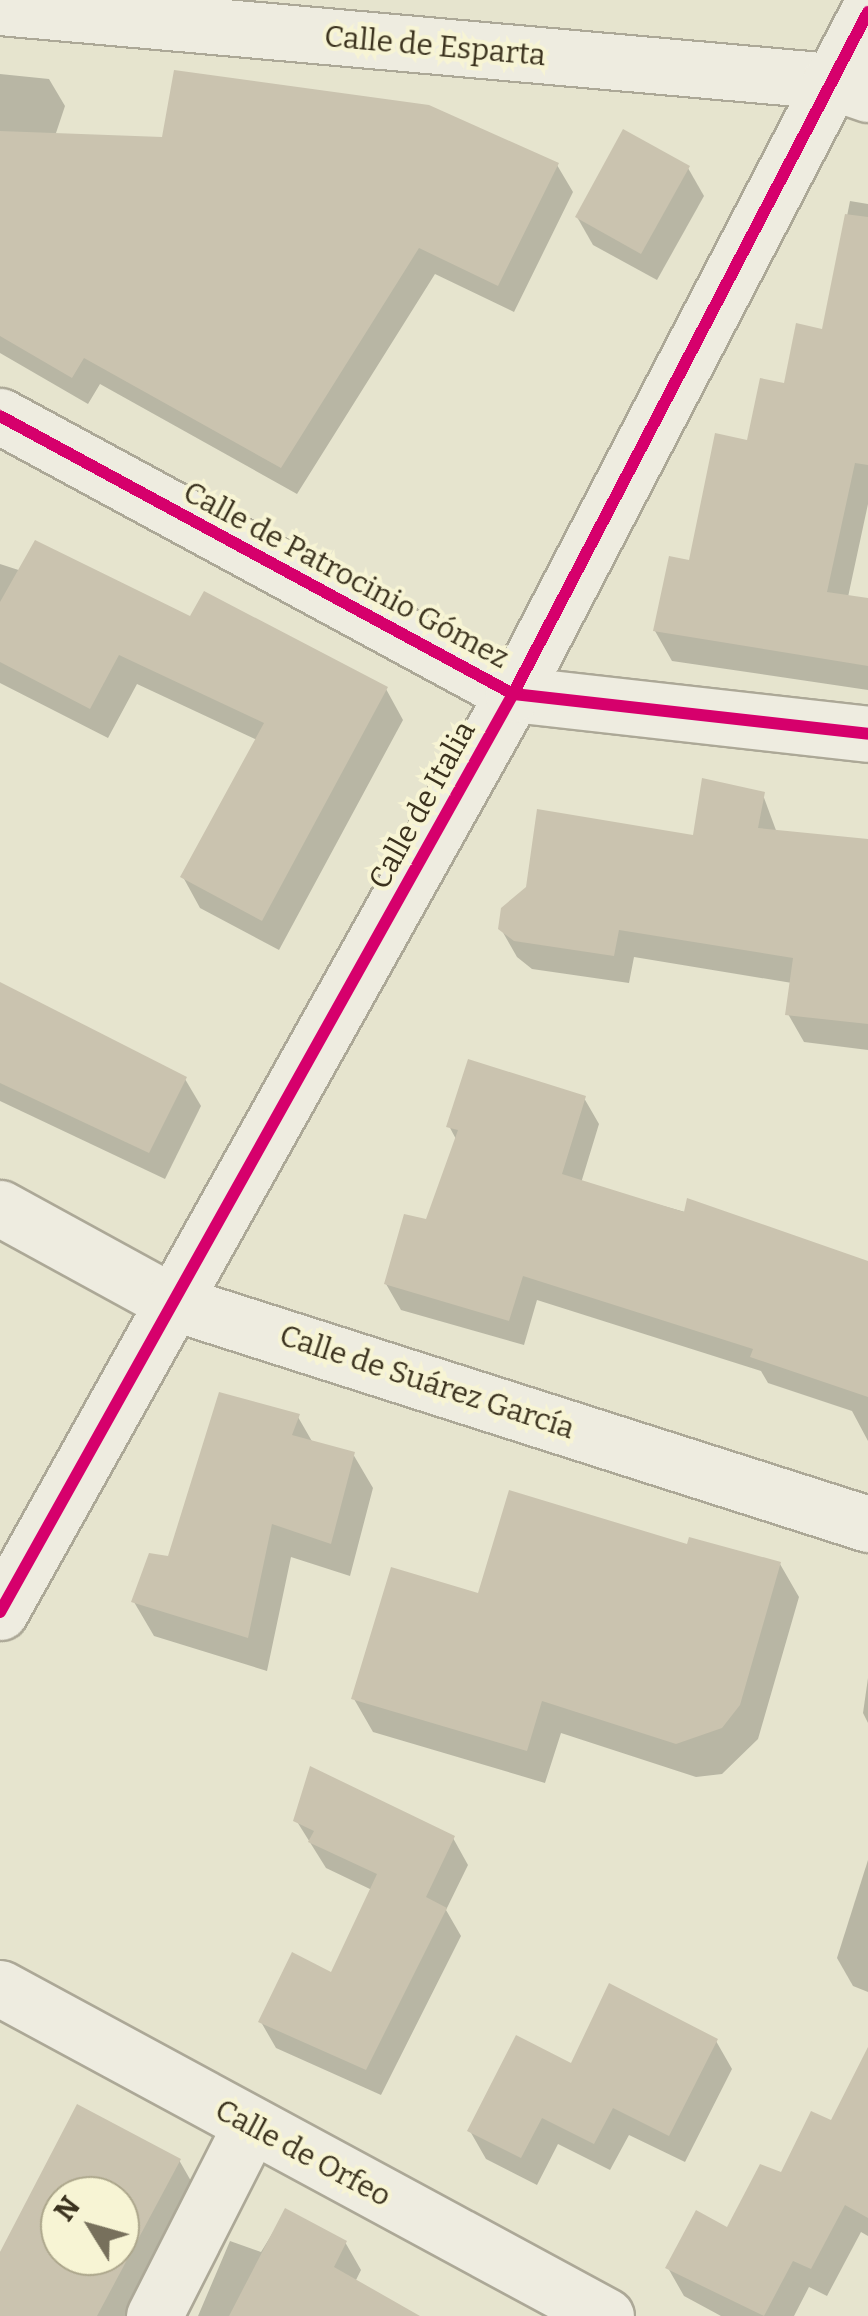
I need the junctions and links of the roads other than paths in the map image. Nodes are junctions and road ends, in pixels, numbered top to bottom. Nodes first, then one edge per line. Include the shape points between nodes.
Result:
1 (0, 7) edge
2 (868, 12) edge
3 (849, 87) edge
4 (0, 416) edge
5 (513, 694) junction
6 (868, 734) edge
7 (0, 1208) edge
8 (172, 1302) junction
9 (868, 1524) edge
10 (0, 1612) edge
11 (0, 1988) edge
12 (251, 2125) junction
13 (154, 2316) edge
14 (606, 2316) edge

1 - 3 street, Calle de Esparta
2 - 3 street, Calle de Italia
3 - 5 street, Calle de Italia
4 - 5 street, Calle de Patrocinio Gómez
5 - 6 street, Calle de Patrocinio Gómez
5 - 8 street, Calle de Italia
7 - 8 street, Calle de Suárez García
8 - 9 street, Calle de Suárez García
8 - 10 street, Calle de Italia
11 - 12 street, Calle de Orfeo
12 - 13 street
12 - 14 street, Calle de Orfeo

